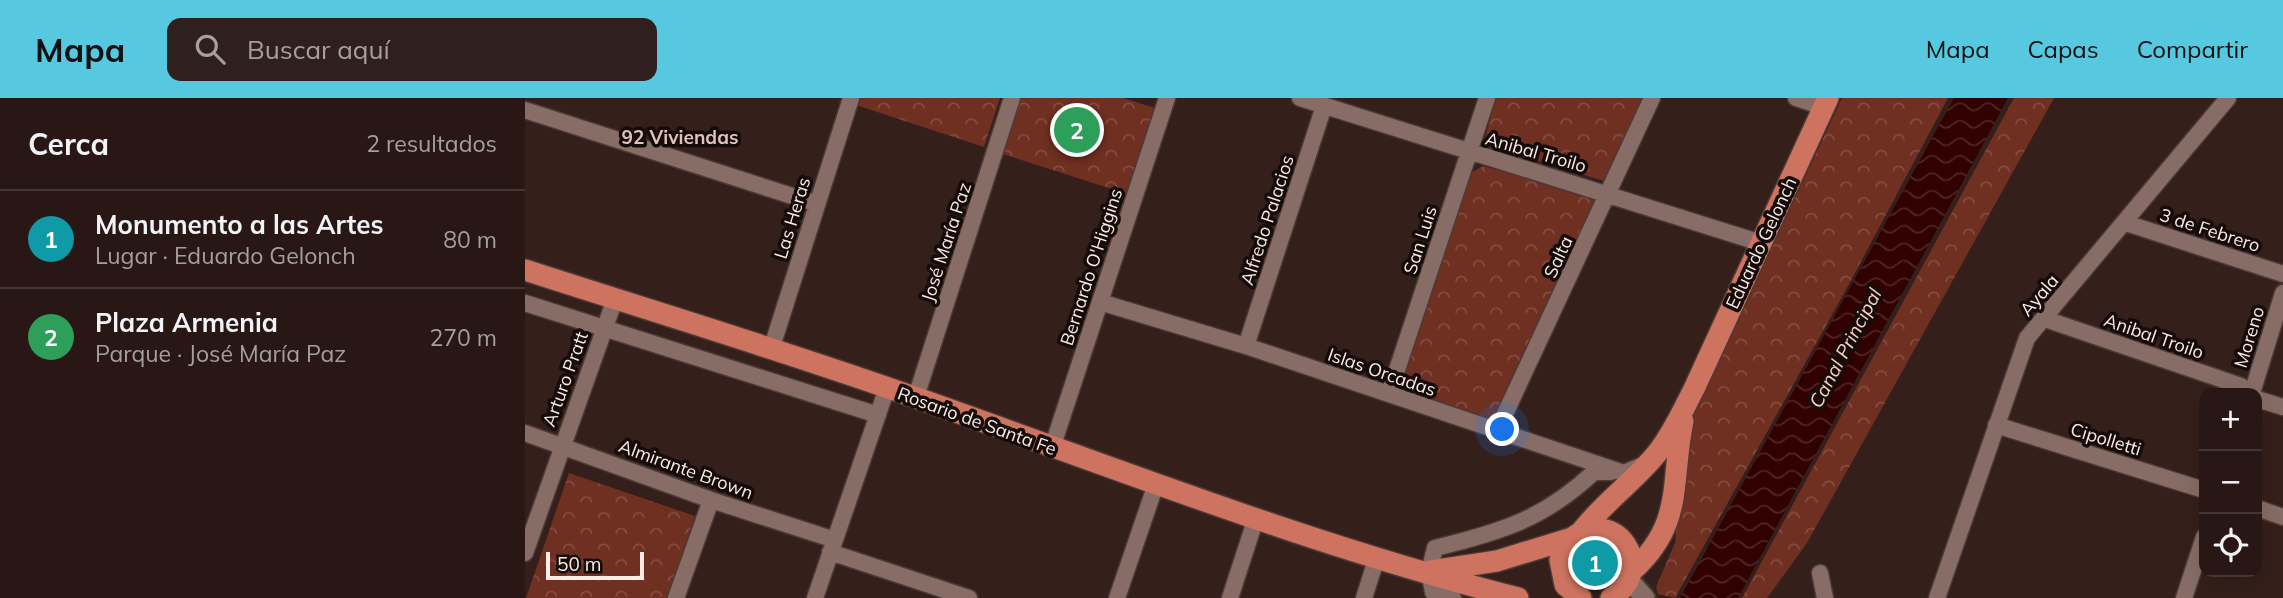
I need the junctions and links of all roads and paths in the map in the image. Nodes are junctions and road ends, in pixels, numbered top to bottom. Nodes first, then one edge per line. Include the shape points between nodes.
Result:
1 (851, 98) edge
2 (1012, 98) edge
3 (1167, 98) edge
4 (1300, 98) edge
5 (1487, 98) edge
6 (1652, 98) edge
7 (1796, 98) edge
8 (2228, 98) edge
9 (1826, 103) edge
10 (1324, 106) junction
11 (525, 110) edge
12 (1469, 153) junction
13 (1609, 193) junction
14 (817, 204) junction
15 (2126, 223) junction
16 (1761, 243) junction
17 (525, 270) edge
18 (2283, 274) edge
19 (2283, 293) edge
20 (615, 299) junction
21 (1100, 302) junction
22 (525, 303) edge
23 (2045, 319) junction
24 (604, 328) junction
25 (1246, 346) junction
26 (771, 350) junction
27 (887, 388) junction
28 (2243, 388) edge
29 (2251, 388) edge
30 (1694, 389) junction
31 (1389, 394) junction
32 (916, 397) junction
33 (2262, 401) edge
34 (2283, 407) edge
35 (878, 415) junction
36 (1997, 425) junction
37 (1497, 431) junction
38 (525, 433) edge
39 (561, 445) junction
40 (1052, 448) junction
41 (1650, 461) junction
42 (1624, 473) junction
43 (1156, 484) junction
44 (2199, 488) edge
45 (711, 500) junction
46 (2262, 510) edge
47 (2283, 517) edge
48 (1257, 519) junction
49 (1577, 535) junction
50 (833, 546) junction
51 (2199, 552) edge
52 (525, 553) edge
53 (1377, 557) junction
54 (1429, 572) junction
55 (1819, 573) dead end
56 (1630, 576) junction
57 (1577, 597) edge
58 (676, 598) edge
59 (815, 598) edge
60 (969, 598) edge
61 (1117, 598) edge
62 (1230, 598) edge
63 (1364, 598) edge
64 (1453, 598) edge
65 (1518, 598) edge
66 (1611, 598) edge
67 (1645, 598) edge
68 (1825, 598) edge
69 (1937, 598) edge
70 (2184, 598) edge

1 - 14 street, Las Heras
2 - 32 street, José María Paz
3 - 21 street, Bernardo O'Higgins
4 - 10 street, Anibal Troilo
5 - 12 street, San Luis
6 - 13 street, Salta
7 - 9 street
8 - 15 street, Ayala
9 - 16 main road, Eduardo Gelonch
10 - 12 street, Anibal Troilo
10 - 25 street, Alfredo Palacios
11 - 14 street
12 - 13 street, Anibal Troilo
12 - 31 street, San Luis
13 - 16 street, Anibal Troilo
13 - 37 street, Salta
14 - 26 street, Las Heras
15 - 18 street, 3 de Febrero
15 - 23 street, Ayala
16 - 30 main road, Eduardo Gelonch
17 - 20 main road, Rosario de Santa Fe
19 - 29 street, Moreno
20 - 24 street, Arturo Pratt
20 - 26 main road, Rosario de Santa Fe
21 - 25 street, Islas Orcadas
21 - 40 street, Bernardo O'Higgins
22 - 24 street
23 - 28 street, Anibal Troilo
23 - 36 street, Ayala via 2027,338
24 - 35 street
24 - 39 street, Arturo Pratt
25 - 31 street, Islas Orcadas
26 - 27 main road, Rosario de Santa Fe
27 - 32 main road, Rosario de Santa Fe
27 - 35 street
30 - 41 main road, Eduardo Gelonch
30 - 56 main road, Eduardo Gelonch via 1683,422 1668,523 1658,544
31 - 37 street, Islas Orcadas
32 - 40 main road, Rosario de Santa Fe
33 - 34 street
35 - 50 street
36 - 44 street, Cipolletti
36 - 69 street, Ayala
37 - 42 street, Islas Orcadas
38 - 39 street, Almirante Brown
39 - 45 street, Almirante Brown
39 - 52 street, Arturo Pratt
40 - 43 main road, Rosario de Santa Fe
41 - 42 street
41 - 49 main road, Eduardo Gelonch
42 - 54 street via 1594,472 1534,518 1435,548
43 - 48 main road, Rosario de Santa Fe
43 - 61 street
45 - 50 street, Almirante Brown
45 - 58 street
46 - 47 street
48 - 53 main road, Rosario de Santa Fe
48 - 62 street
49 - 54 main road, Rosario de Santa Fe via 1497,561
49 - 56 main road via 1597,528 1619,537 1631,556
49 - 57 main road, Eduardo Gelonch via 1562,552 1560,568 1565,584
50 - 59 street
50 - 60 street, Almirante Brown
51 - 70 street
53 - 54 main road, Rosario de Santa Fe
53 - 63 street
54 - 64 street via 1433,592
54 - 65 main road, Rosario de Santa Fe
55 - 68 street
56 - 66 main road, Eduardo Gelonch
56 - 67 street

